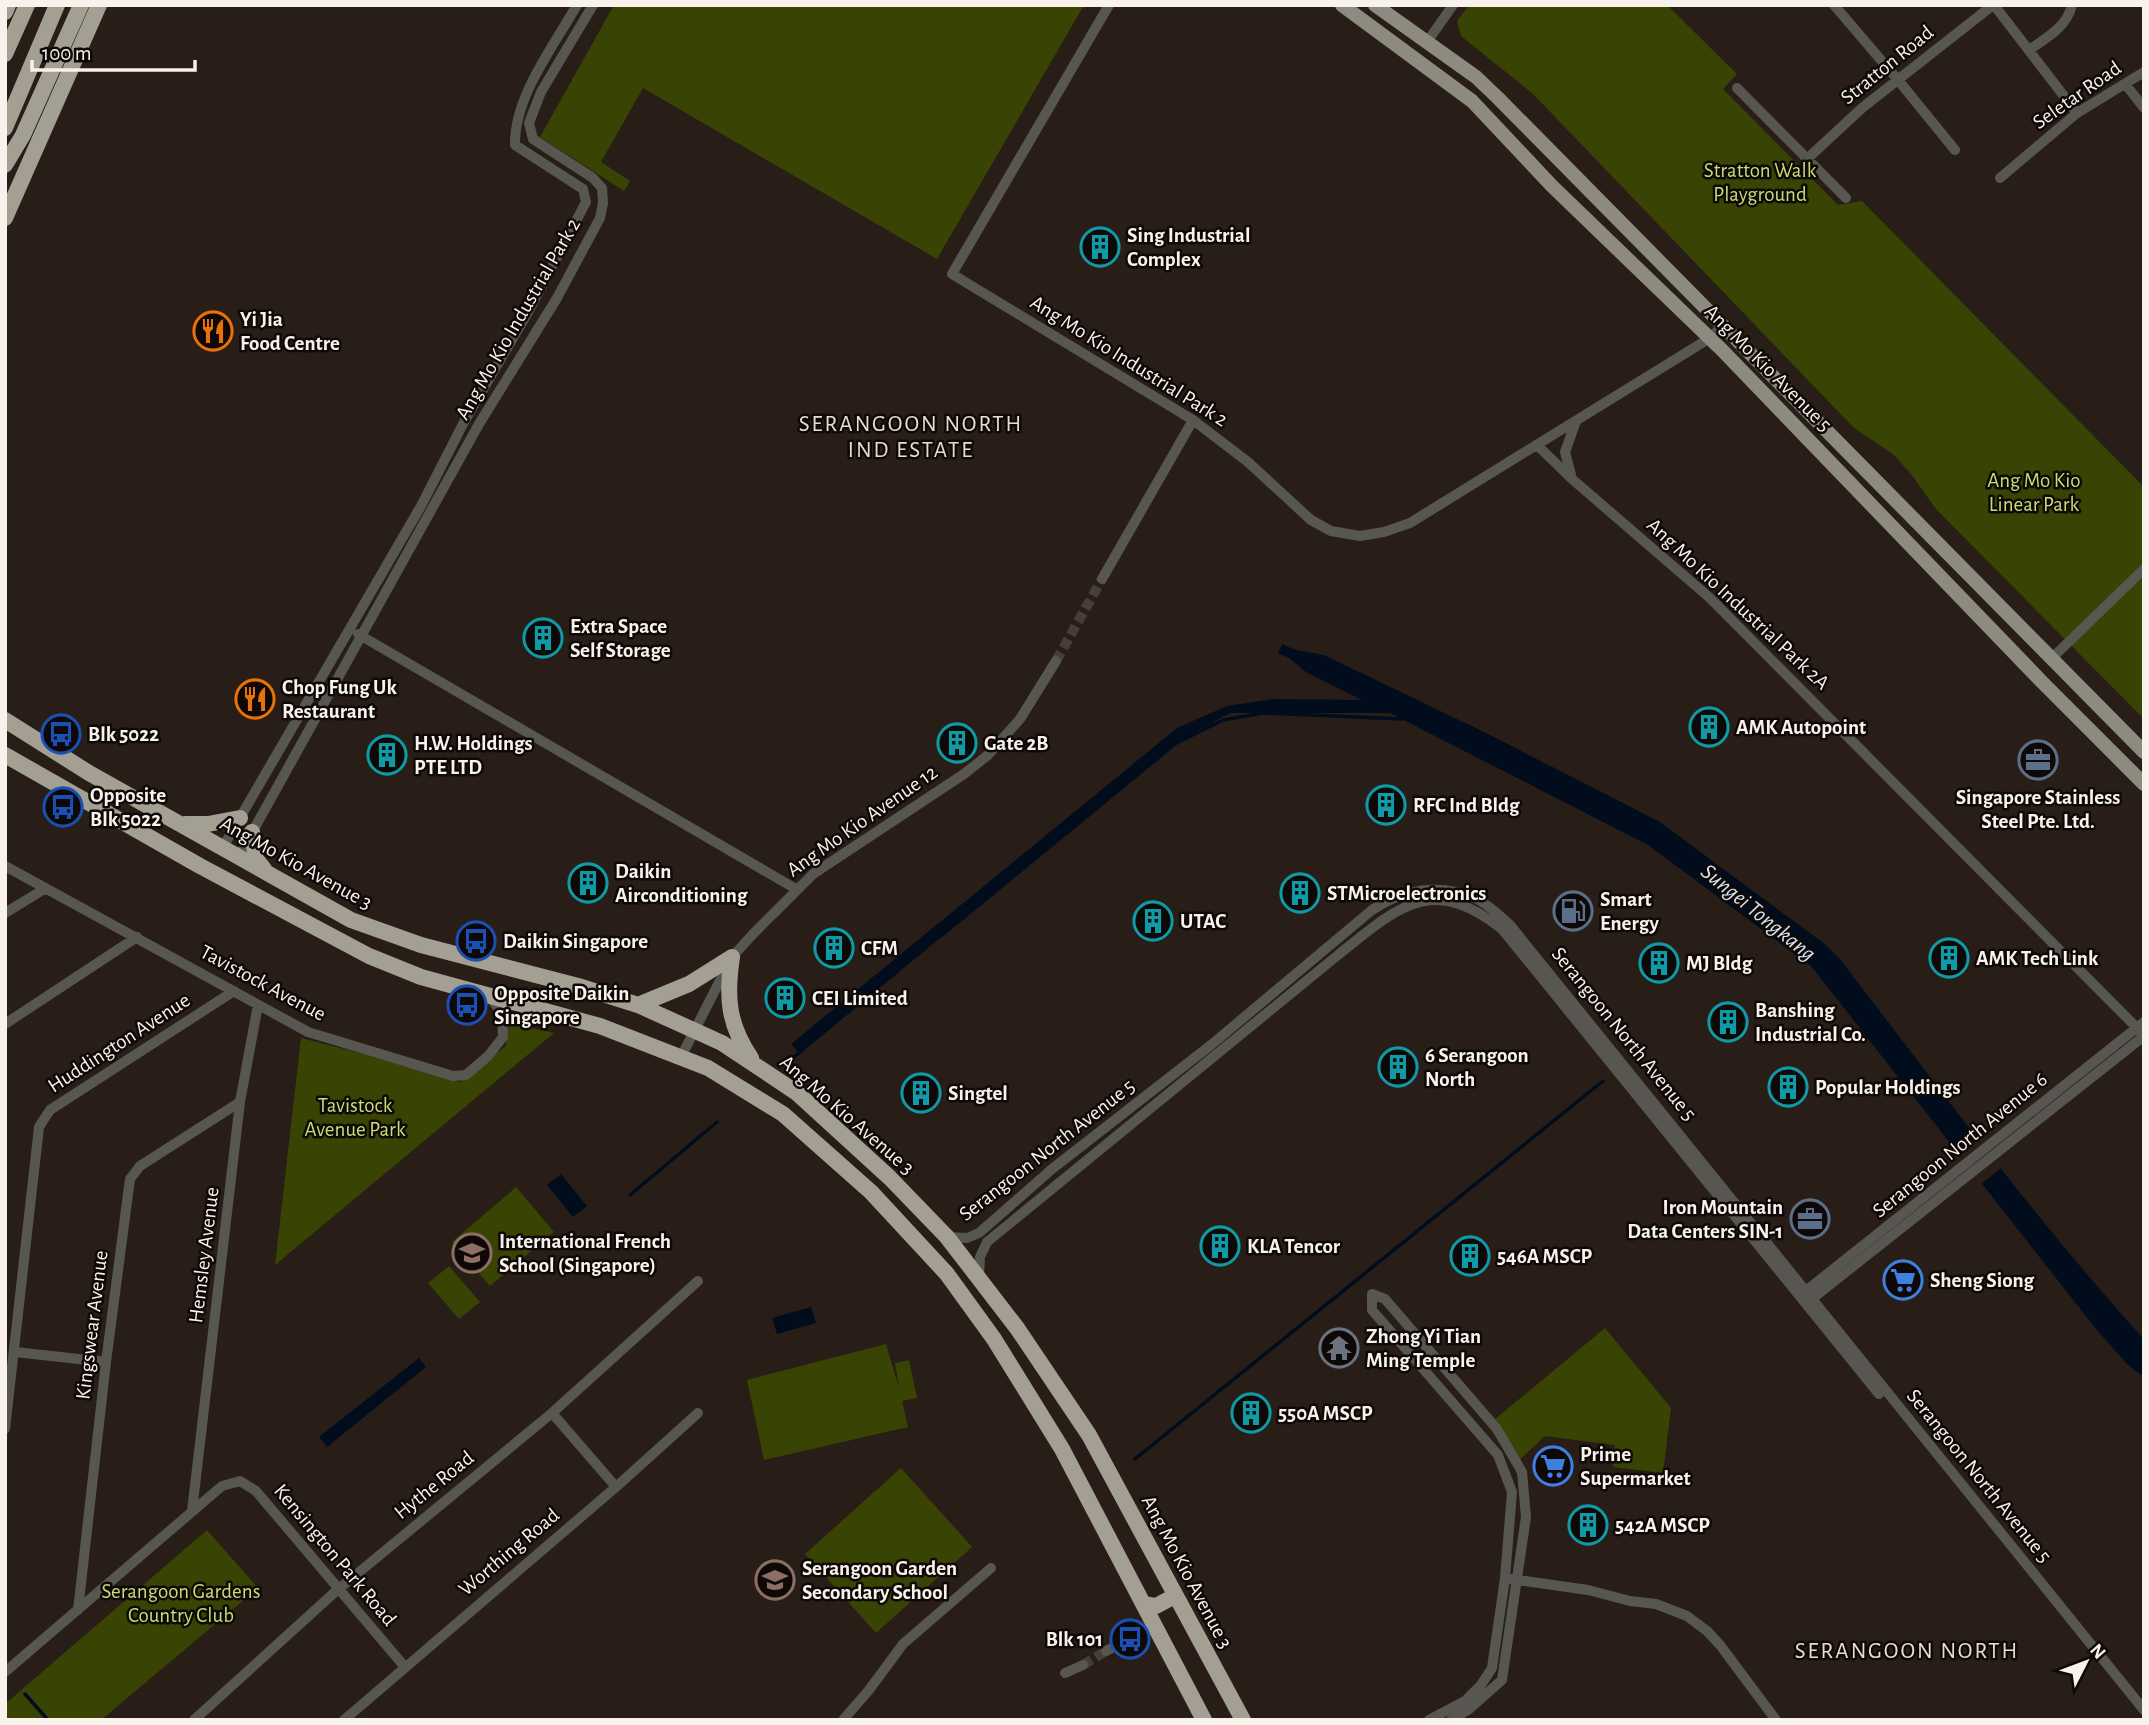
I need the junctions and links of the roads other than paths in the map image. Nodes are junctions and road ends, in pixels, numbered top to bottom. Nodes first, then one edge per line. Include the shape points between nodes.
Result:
1 (8, 5) edge
2 (27, 5) edge
3 (57, 5) edge
4 (81, 5) edge
5 (99, 5) edge
6 (577, 5) edge
7 (593, 5) edge
8 (1109, 5) edge
9 (1342, 5) edge
10 (1375, 5) edge
11 (1453, 5) edge
12 (1833, 5) edge
13 (1993, 5) edge
14 (2073, 5) edge
15 (5, 12) edge
16 (1427, 42) junction
17 (2029, 50) junction
18 (5, 54) edge
19 (2144, 72) edge
20 (1898, 80) junction
21 (2126, 85) junction
22 (1737, 88) dead end
23 (2144, 108) edge
24 (2077, 113) junction
25 (5, 128) edge
26 (1955, 150) dead end
27 (1808, 159) junction
28 (5, 165) edge
29 (2000, 178) dead end
30 (1846, 198) dead end
31 (5, 218) edge
32 (1724, 324) junction
33 (1710, 338) junction
34 (1193, 420) junction
35 (1576, 421) junction
36 (1537, 445) junction
37 (1572, 479) junction
38 (2144, 569) edge
39 (1102, 579) tunnel mouth
40 (1981, 585) junction
41 (1974, 611) junction
42 (349, 630) junction
43 (362, 636) junction
44 (2052, 658) junction
45 (1056, 661) tunnel mouth
46 (5, 720) edge
47 (2144, 752) edge
48 (5, 755) edge
49 (2144, 784) edge
50 (240, 818) junction
51 (182, 824) junction
52 (252, 832) junction
53 (223, 847) junction
54 (239, 856) junction
55 (5, 866) edge
56 (266, 871) junction
57 (46, 888) junction
58 (796, 889) junction
59 (5, 913) edge
60 (369, 927) junction
61 (137, 937) junction
62 (358, 950) junction
63 (732, 957) junction
64 (234, 991) junction
65 (489, 996) junction
66 (258, 1004) junction
67 (638, 1005) junction
68 (5, 1024) edge
69 (2142, 1030) edge
70 (694, 1031) junction
71 (681, 1058) junction
72 (755, 1064) junction
73 (240, 1102) junction
74 (947, 1237) junction
75 (979, 1277) junction
76 (698, 1281) dead end
77 (1806, 1297) junction
78 (1399, 1314) junction
79 (1385, 1326) junction
80 (15, 1352) junction
81 (106, 1362) junction
82 (552, 1413) junction
83 (698, 1413) dead end
84 (5, 1429) edge
85 (616, 1487) junction
86 (192, 1511) junction
87 (991, 1568) dead end
88 (1505, 1578) junction
89 (1518, 1580) junction
90 (339, 1588) junction
91 (1174, 1592) junction
92 (1145, 1604) junction
93 (78, 1610) junction
94 (1130, 1639) dead end
95 (1106, 1651) tunnel mouth
96 (1083, 1665) tunnel mouth
97 (404, 1666) junction
98 (5, 1672) edge
99 (1065, 1673) dead end
100 (2144, 1710) edge
101 (2144, 1718) edge
102 (1457, 1719) edge
103 (194, 1720) edge
104 (344, 1720) edge
105 (843, 1720) edge
106 (1204, 1720) edge
107 (1243, 1720) edge
108 (1429, 1720) edge
109 (1776, 1720) edge

1 - 15 highway
2 - 18 highway
3 - 25 highway
4 - 28 highway
5 - 31 highway
6 - 42 street, Ang Mo Kio Industrial Park 2 via 523,100 515,145 583,189 586,202
7 - 43 street, Ang Mo Kio Industrial Park 2 via 541,92 529,123 533,139 602,188 600,218
8 - 34 street, Ang Mo Kio Industrial Park 2 via 953,274
9 - 33 main road, Ang Mo Kio Avenue 5 via 1472,101 1552,186
10 - 16 main road, Ang Mo Kio Avenue 5
11 - 16 street
12 - 20 street
13 - 17 street, Stratton Road
13 - 20 street, Stratton Road
14 - 17 street via 2062,26
16 - 32 main road, Ang Mo Kio Avenue 5 via 1476,77
17 - 24 street, Stratton Road
19 - 21 street, Seletar Road
20 - 26 street
20 - 27 street, Stratton Road
21 - 23 street
21 - 24 street, Seletar Road
22 - 27 street
24 - 29 street, Seletar Road
27 - 30 street
32 - 33 street, Ang Mo Kio Industrial Park 2
32 - 40 main road, Ang Mo Kio Avenue 5
33 - 35 street, Ang Mo Kio Industrial Park 2
33 - 41 main road, Ang Mo Kio Avenue 5
34 - 36 street, Ang Mo Kio Industrial Park 2 via 1248,462 1311,520 1331,531 1360,536 1420,519
34 - 39 street
35 - 36 street, Ang Mo Kio Industrial Park 2
35 - 37 street via 1565,452
36 - 37 street, Ang Mo Kio Industrial Park 2A
37 - 69 street, Ang Mo Kio Industrial Park 2A via 1710,598
38 - 44 street
40 - 41 main road
40 - 44 main road, Ang Mo Kio Avenue 5
41 - 49 main road, Ang Mo Kio Avenue 5
42 - 43 street
42 - 50 street, Ang Mo Kio Industrial Park 2
43 - 52 street, Ang Mo Kio Industrial Park 2
43 - 58 street
44 - 47 main road, Ang Mo Kio Avenue 5
45 - 58 street, Ang Mo Kio Avenue 12 via 1020,719 988,755
46 - 51 highway, Ang Mo Kio Avenue 3
48 - 62 highway, Ang Mo Kio Avenue 3
50 - 51 highway
50 - 53 street, Ang Mo Kio Industrial Park 2
51 - 53 highway, Ang Mo Kio Avenue 3
52 - 54 street, Ang Mo Kio Industrial Park 2
52 - 56 highway via 256,859
53 - 54 highway, Ang Mo Kio Avenue 3
54 - 56 highway, Ang Mo Kio Avenue 3
55 - 57 street, Tavistock Avenue
56 - 60 highway, Ang Mo Kio Avenue 3
57 - 59 street
57 - 61 street, Tavistock Avenue
58 - 63 street, Ang Mo Kio Avenue 12
60 - 62 highway via 353,935
60 - 67 highway, Ang Mo Kio Avenue 3
61 - 64 street, Tavistock Avenue
61 - 68 street
62 - 65 highway, Ang Mo Kio Avenue 3 via 421,977
63 - 67 highway via 689,984
63 - 70 street, Ang Mo Kio Avenue 12
63 - 72 highway via 728,988 733,1023 738,1040
64 - 66 street, Tavistock Avenue
64 - 80 street, Huddington Avenue via 50,1110 39,1127
65 - 66 street, Tavistock Avenue via 502,1014 503,1037 466,1074 453,1076 304,1030
65 - 71 highway, Ang Mo Kio Avenue 3 via 600,1026
66 - 73 street, Hemsley Avenue
67 - 70 highway, Ang Mo Kio Avenue 3
69 - 77 street, Serangoon North Avenue 6
70 - 71 street, Ang Mo Kio Avenue 12
70 - 72 highway, Ang Mo Kio Avenue 3
71 - 92 highway, Ang Mo Kio Avenue 3 via 708,1068 783,1114 871,1192 947,1274 1062,1448
72 - 74 highway, Ang Mo Kio Avenue 3 via 797,1093
73 - 81 street, Kingswear Avenue via 140,1166 130,1179
73 - 86 street, Hemsley Avenue
74 - 75 highway, Ang Mo Kio Avenue 3
74 - 77 street, Serangoon North Avenue 5 via 979,1233 1390,898 1448,891 1477,899 1510,925
75 - 77 street, Serangoon North Avenue 5 via 981,1250 1015,1218 1388,915 1430,899 1472,908 1502,929
75 - 91 highway, Ang Mo Kio Avenue 3 via 1089,1435
76 - 82 street, Hythe Road
77 - 100 street, Serangoon North Avenue 5
77 - 101 street, Serangoon North Avenue 5
78 - 79 street
78 - 79 street via 1385,1299 1372,1294 1372,1310
78 - 89 street via 1497,1429 1522,1472 1527,1517
79 - 88 street via 1498,1455 1512,1492
80 - 81 street
80 - 84 street, Huddington Avenue
81 - 93 street, Kingswear Avenue
82 - 85 street
82 - 90 street, Hythe Road
83 - 85 street, Worthing Road
85 - 97 street, Worthing Road
86 - 90 street, Kensington Park Road via 222,1486 240,1481 254,1489
86 - 93 street, Kensington Park Road
87 - 105 street via 903,1644
88 - 89 street
88 - 108 street via 1492,1668 1465,1701
89 - 102 street via 1502,1680
89 - 109 street via 1656,1604 1687,1616 1727,1653
90 - 97 street, Kensington Park Road
90 - 103 street, Hythe Road
91 - 92 highway via 1156,1606
91 - 107 highway, Ang Mo Kio Avenue 3
92 - 106 highway, Ang Mo Kio Avenue 3
93 - 98 street, Kensington Park Road
94 - 95 street
96 - 99 street
97 - 104 street, Worthing Road

